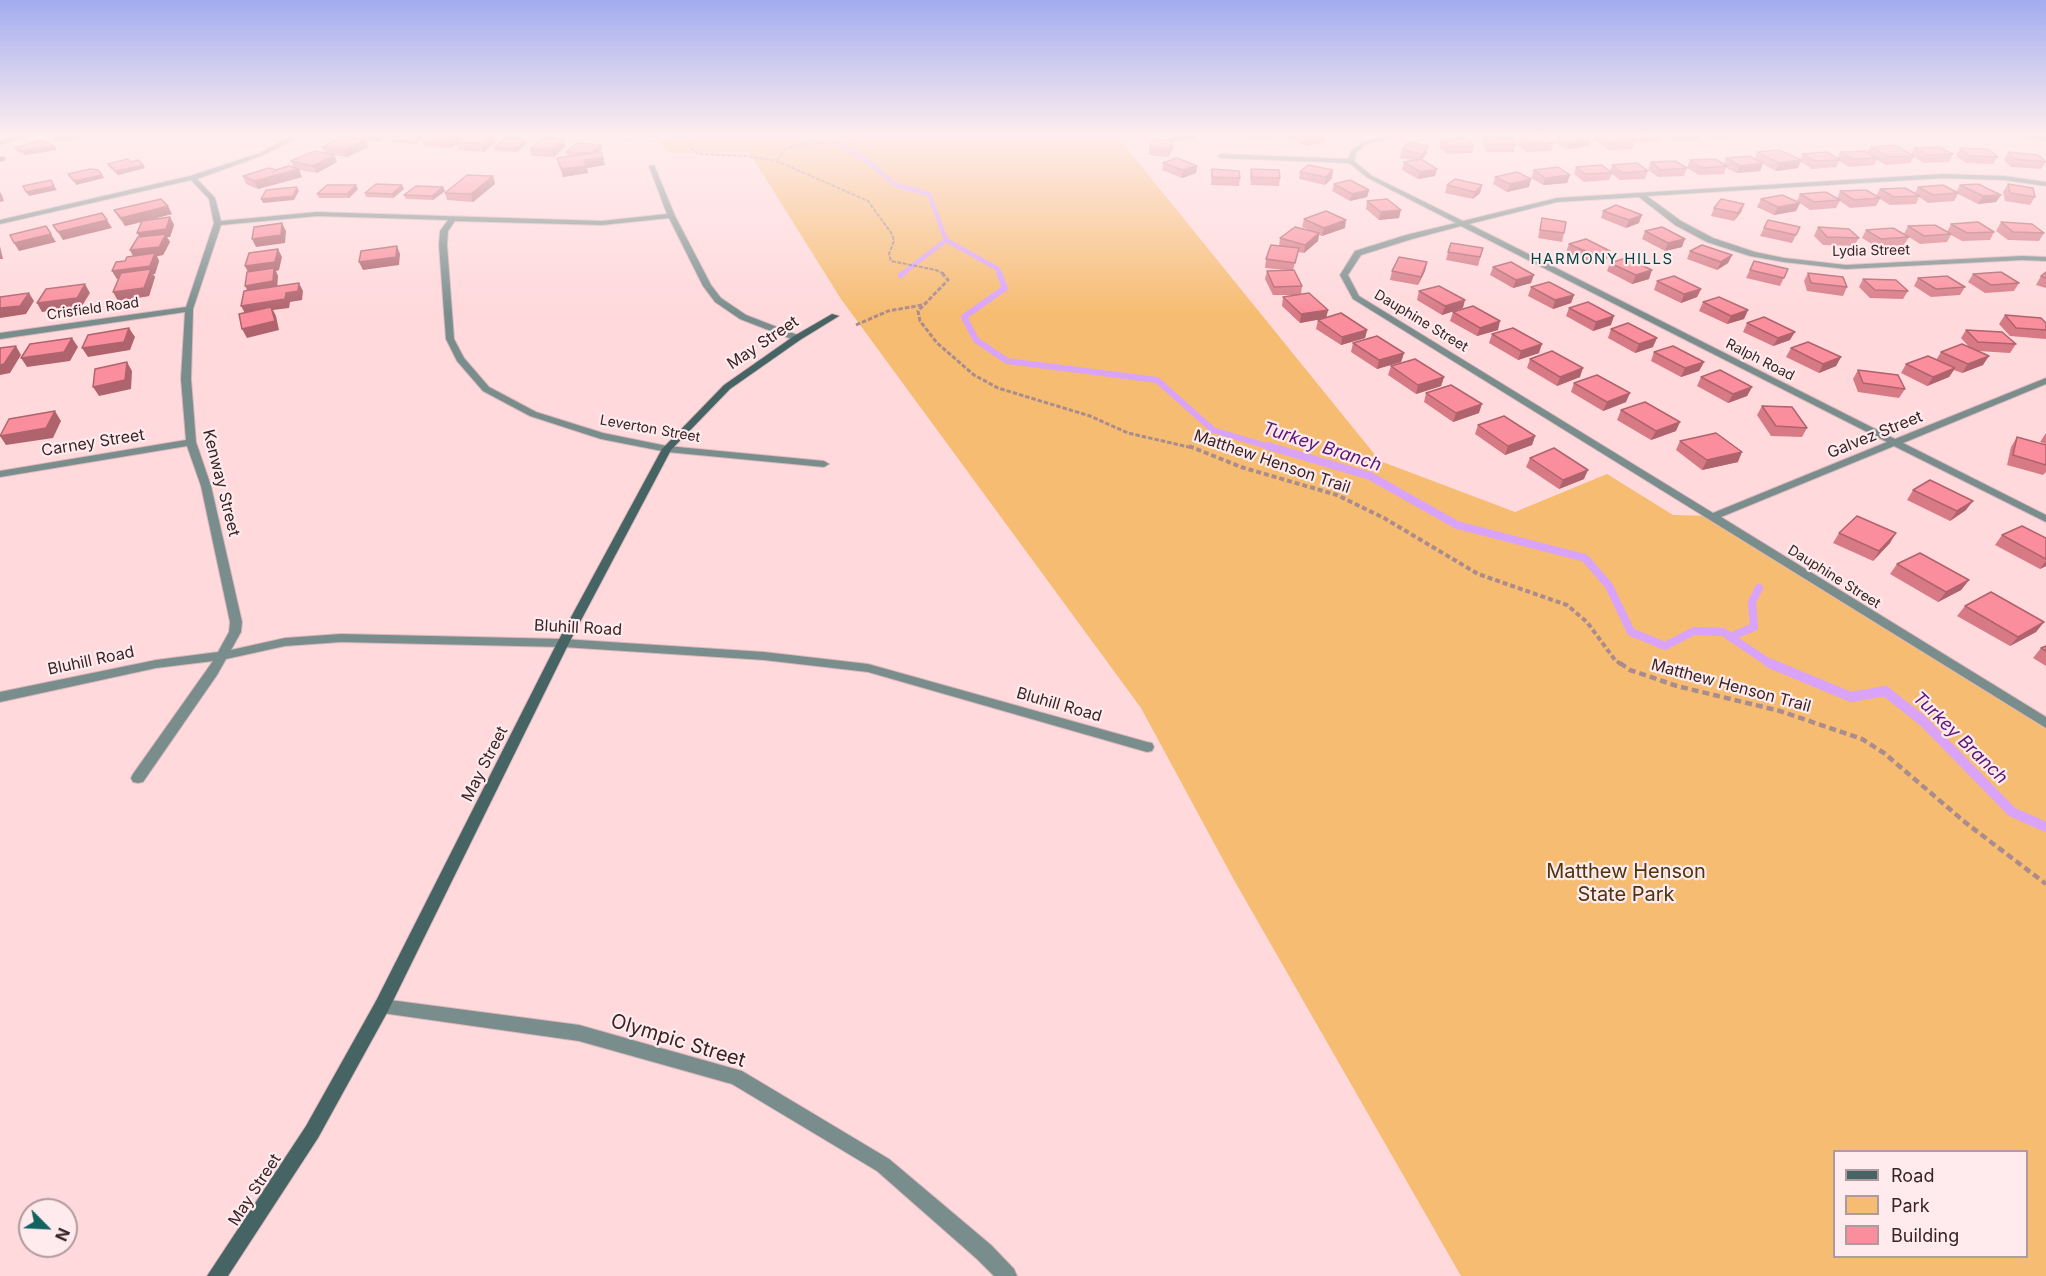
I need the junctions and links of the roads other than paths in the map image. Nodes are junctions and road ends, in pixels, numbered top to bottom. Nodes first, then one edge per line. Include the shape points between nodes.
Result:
1 (120, 195) edge
2 (209, 195) edge
3 (663, 195) edge
4 (1404, 195) edge
5 (1641, 195) junction
6 (1648, 195) edge
7 (671, 216) junction
8 (452, 219) junction
9 (0, 222) edge
10 (218, 223) junction
11 (1462, 224) junction
12 (2046, 259) edge
13 (189, 309) junction
14 (835, 316) dead end
15 (0, 336) edge
16 (797, 338) junction
17 (2046, 381) edge
18 (191, 442) junction
19 (1896, 444) junction
20 (667, 448) junction
21 (824, 464) dead end
22 (0, 474) edge
23 (1714, 516) junction
24 (2046, 519) edge
25 (564, 643) junction
26 (222, 656) junction
27 (0, 697) edge
28 (2046, 723) edge
29 (1147, 747) dead end
30 (138, 778) dead end
31 (382, 1006) junction
32 (217, 1276) edge
33 (1007, 1276) edge

1 - 9 street
2 - 10 street
3 - 7 street
4 - 11 street, Ralph Road
5 - 6 street, Dauphine Street
5 - 11 street, Dauphine Street via 1557,200
5 - 12 street, Lydia Street via 1678,223 1710,240 1753,254 1814,265
7 - 8 street via 602,223
7 - 16 street via 718,300 743,317
8 - 10 street via 317,214
8 - 20 street, Leverton Street via 444,231 443,245 450,339 460,359 486,389 533,414 601,436
10 - 13 street, Kenway Street
11 - 19 street, Ralph Road
11 - 23 street, Dauphine Street via 1358,253 1344,275 1356,297
13 - 15 street, Crisfield Road
13 - 18 street, Kenway Street via 186,379
14 - 16 street, May Street
16 - 20 street, May Street via 727,387
17 - 19 street, Galvez Street
18 - 22 street, Carney Street
18 - 26 street, Kenway Street via 206,486 236,622
19 - 23 street, Galvez Street
19 - 24 street, Ralph Road
20 - 21 street, Leverton Street
20 - 25 street, May Street
23 - 28 street, Dauphine Street
25 - 26 street, Bluhill Road via 340,638 285,642
25 - 29 street, Bluhill Road via 764,656 868,668
25 - 31 street, May Street
26 - 27 street, Bluhill Road via 156,664
26 - 30 street, Kenway Street
31 - 32 street, May Street via 312,1132
31 - 33 street, Olympic Street via 579,1033 736,1077 883,1164

